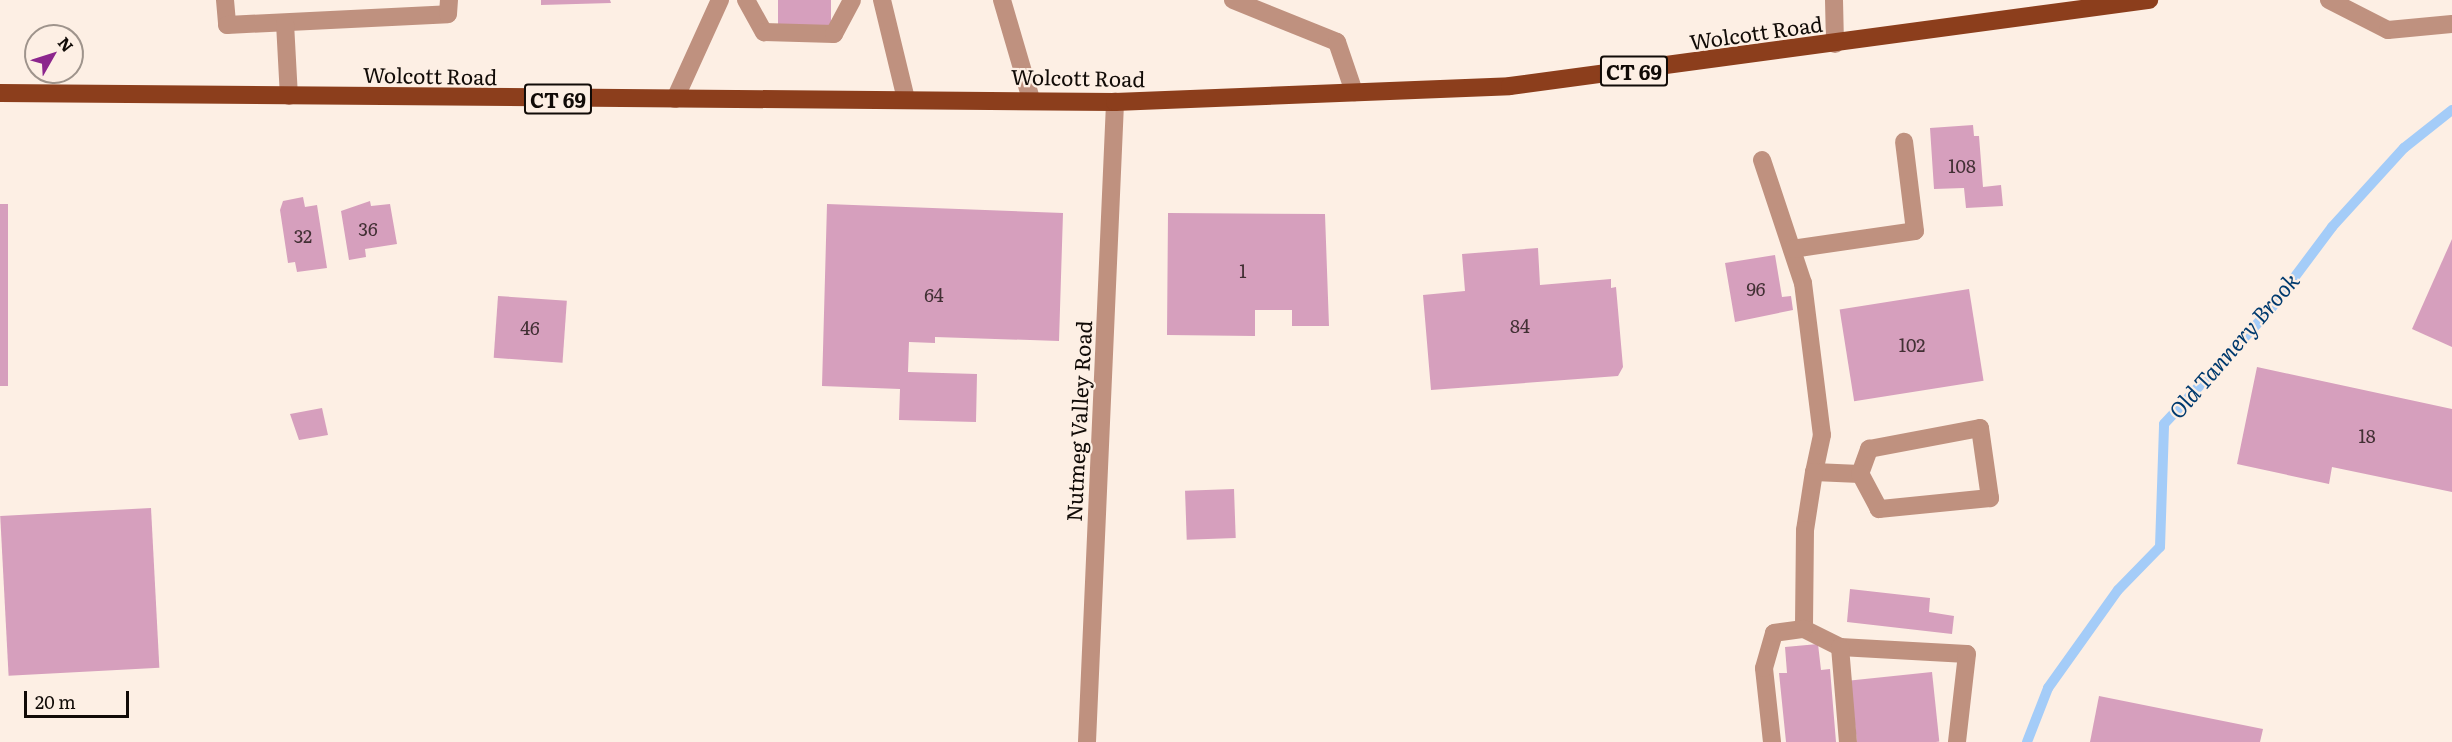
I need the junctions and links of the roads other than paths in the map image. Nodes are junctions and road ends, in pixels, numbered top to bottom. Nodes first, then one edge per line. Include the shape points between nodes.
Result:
1 (225, 0) edge
2 (449, 0) edge
3 (720, 0) edge
4 (746, 0) edge
5 (852, 0) edge
6 (882, 0) edge
7 (1002, 0) edge
8 (1233, 0) edge
9 (1834, 0) edge
10 (2149, 0) edge
11 (2329, 0) edge
12 (285, 23) junction
13 (2452, 24) edge
14 (1835, 44) junction
15 (1354, 92) junction
16 (0, 93) edge
17 (289, 96) junction
18 (675, 99) junction
19 (906, 99) junction
20 (1031, 99) junction
21 (1115, 102) junction
22 (1904, 142) dead end
23 (1762, 160) dead end
24 (1792, 249) junction
25 (1814, 472) junction
26 (1860, 474) junction
27 (1804, 628) junction
28 (1840, 647) junction
29 (1087, 742) edge
30 (1772, 742) edge
31 (1848, 742) edge
32 (1957, 742) edge

1 - 12 street via 227,26
2 - 12 street via 448,14
3 - 18 street
4 - 5 street via 764,32 834,34
6 - 19 street
7 - 20 street
8 - 15 street via 1337,42
9 - 14 street
10 - 14 main road, Wolcott Road / CT 69
11 - 13 street via 2388,30
12 - 17 street
14 - 15 main road, Wolcott Road / CT 69 via 1510,86
15 - 21 main road, Wolcott Road / CT 69
16 - 17 main road, Wolcott Road / CT 69
17 - 18 main road, Wolcott Road / CT 69
18 - 19 main road, Wolcott Road / CT 69
19 - 20 main road, Wolcott Road / CT 69
20 - 21 main road, Wolcott Road / CT 69
21 - 29 street, Nutmeg Valley Road
22 - 24 street via 1915,231
23 - 24 street
24 - 25 street via 1803,283 1822,435
25 - 26 street
25 - 27 street via 1805,530
26 - 26 street via 1869,448 1980,428 1990,498 1879,508
27 - 28 street
27 - 30 street via 1774,633 1764,668
28 - 31 street
28 - 32 street via 1967,654

